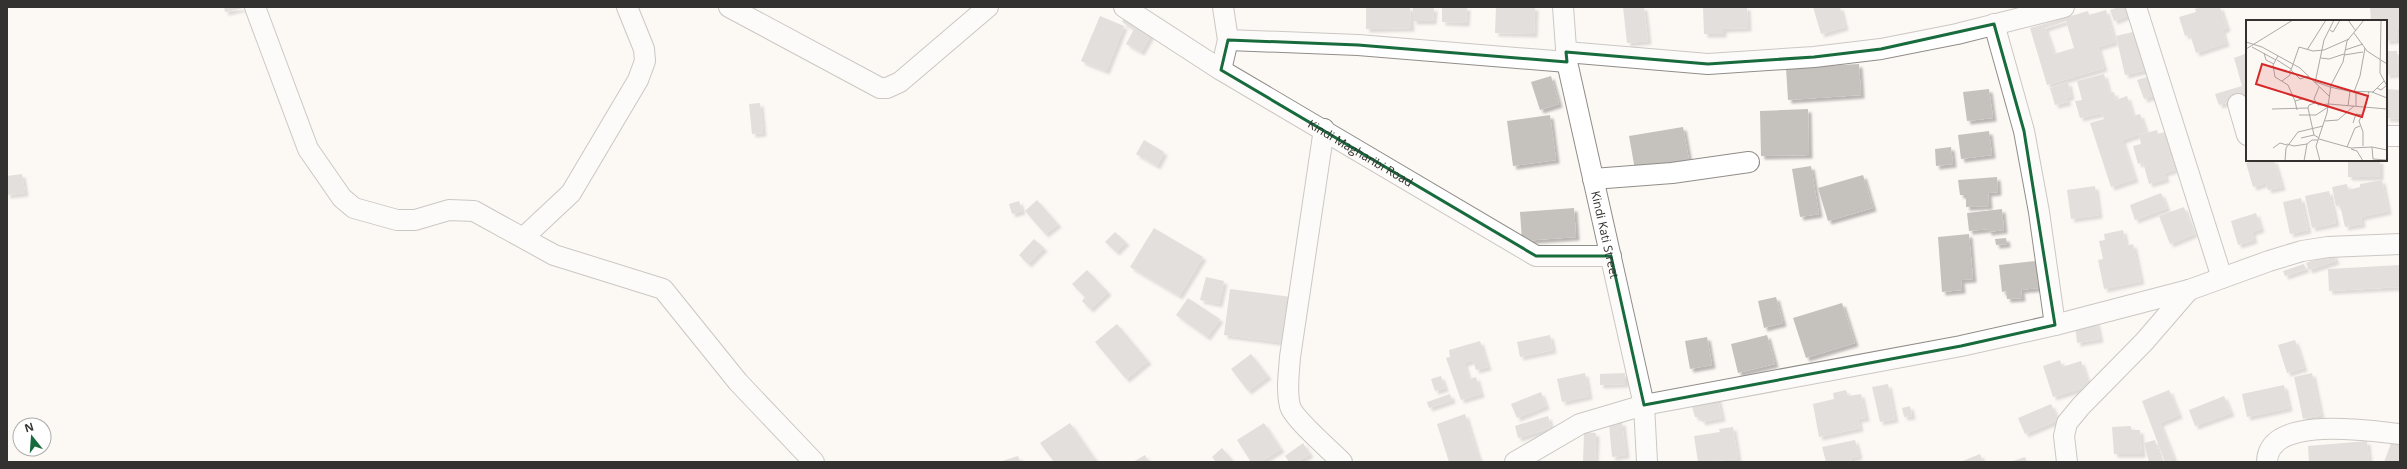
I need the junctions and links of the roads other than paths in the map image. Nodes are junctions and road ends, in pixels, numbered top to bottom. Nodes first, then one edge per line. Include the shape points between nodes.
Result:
1 (255, 7) edge
2 (627, 7) edge
3 (729, 7) edge
4 (988, 7) edge
5 (1124, 7) edge
6 (1223, 7) edge
7 (1563, 7) edge
8 (2064, 7) edge
9 (2136, 7) edge
10 (1994, 24) junction
11 (1228, 40) junction
12 (1567, 57) junction
13 (1220, 70) junction
14 (2238, 104) dead end
15 (1324, 129) junction
16 (2246, 132) edge
17 (2387, 136) edge
18 (2400, 136) edge
19 (1748, 162) dead end
20 (1593, 179) junction
21 (524, 237) junction
22 (2400, 244) edge
23 (1611, 256) junction
24 (2222, 278) junction
25 (2189, 290) junction
26 (2054, 325) junction
27 (1644, 405) junction
28 (2400, 434) edge
29 (814, 462) edge
30 (1342, 462) edge
31 (1515, 462) edge
32 (1647, 462) edge
33 (2067, 462) edge
34 (2267, 462) edge

1 - 21 street via 308,149 342,198 354,208 397,220 414,220 449,210 474,211
2 - 21 street via 644,49 645,61 638,80 571,192
3 - 4 street via 880,88 887,88 900,82
5 - 13 street, Kindi Magharibi Road
6 - 11 street
7 - 12 street, Kindi Kati Street
8 - 10 street
9 - 24 street
10 - 12 street via 1881,49 1800,58 1708,64
10 - 26 street via 2024,131 2039,212
11 - 12 street
11 - 13 street
12 - 20 street, Kindi Kati Street
13 - 15 street, Kindi Magharibi Road
14 - 16 street
15 - 23 street, Kindi Magharibi Road via 1536,256
15 - 30 street via 1290,357 1288,393 1290,408 1297,417
17 - 18 street
19 - 20 street via 1672,173
20 - 23 street, Kindi Kati Street
21 - 29 street via 554,255 576,264 663,289 738,382
22 - 24 street via 2328,247 2302,252
23 - 27 street, Kindi Kati Street
24 - 25 street
25 - 26 street
25 - 33 street via 2067,423 2064,436
26 - 27 street via 1961,346
27 - 31 street via 1580,424
27 - 32 street, Kindi Kati Street
28 - 34 street via 2327,428 2292,433 2272,447

